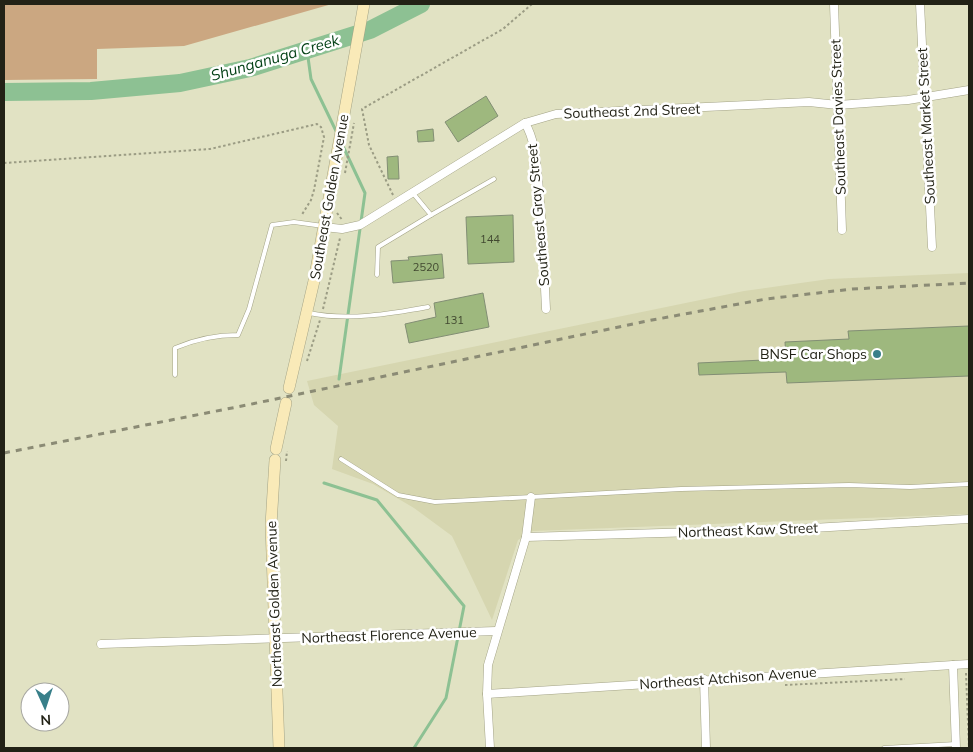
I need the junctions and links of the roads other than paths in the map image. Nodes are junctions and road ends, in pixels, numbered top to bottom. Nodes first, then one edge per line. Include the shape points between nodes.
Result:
1 (364, 4) edge
2 (834, 4) edge
3 (920, 4) edge
4 (969, 90) edge
5 (925, 98) junction
6 (838, 105) junction
7 (526, 123) junction
8 (494, 179) dead end
9 (412, 192) junction
10 (431, 215) junction
11 (324, 227) junction
12 (842, 230) dead end
13 (932, 247) dead end
14 (377, 275) dead end
15 (428, 307) dead end
16 (546, 309) dead end
17 (307, 312) junction
18 (175, 374) dead end
19 (289, 388) dead end
20 (286, 403) dead end
21 (341, 459) dead end
22 (969, 484) edge
23 (531, 497) junction
24 (969, 519) edge
25 (526, 537) junction
26 (496, 631) junction
27 (275, 639) junction
28 (101, 644) dead end
29 (967, 664) edge
30 (953, 665) junction
31 (704, 679) junction
32 (487, 694) junction
33 (956, 746) edge
34 (279, 748) edge
35 (490, 748) edge
36 (706, 748) edge
37 (884, 748) edge

1 - 11 street, Southeast Golden Avenue via 350,111
2 - 6 street, Southeast Davies Street
3 - 5 street, Southeast Market Street
4 - 5 street, Southeast 2nd Street
5 - 6 street, Southeast 2nd Street
5 - 13 street, Southeast Market Street
6 - 7 street, Southeast 2nd Street via 808,102 556,114
6 - 12 street, Southeast Davies Street
7 - 9 street, Southeast 2nd Street
7 - 16 street, Southeast Gray Street via 536,163
8 - 10 lane
9 - 10 lane
9 - 11 street, Southeast 2nd Street via 360,224 342,229
10 - 14 lane via 378,247
11 - 17 street, Southeast Golden Avenue
11 - 18 lane via 298,223 272,225 250,309 238,334 193,340 175,348
15 - 17 lane via 351,316
17 - 19 street, Southeast Golden Avenue
20 - 27 street, Northeast Golden Avenue via 270,525
21 - 23 lane via 398,495 416,500
22 - 23 lane via 910,487 829,485
23 - 25 street
24 - 25 street, Northeast Kaw Street via 795,529
25 - 26 street
26 - 27 street, Northeast Florence Avenue
26 - 32 street via 488,666
27 - 28 street, Northeast Florence Avenue
27 - 34 street, Northeast Golden Avenue
29 - 30 street, Northeast Atchison Avenue
30 - 31 street, Northeast Atchison Avenue
30 - 33 street
31 - 32 street, Northeast Atchison Avenue
31 - 36 street
32 - 35 street
33 - 37 lane

